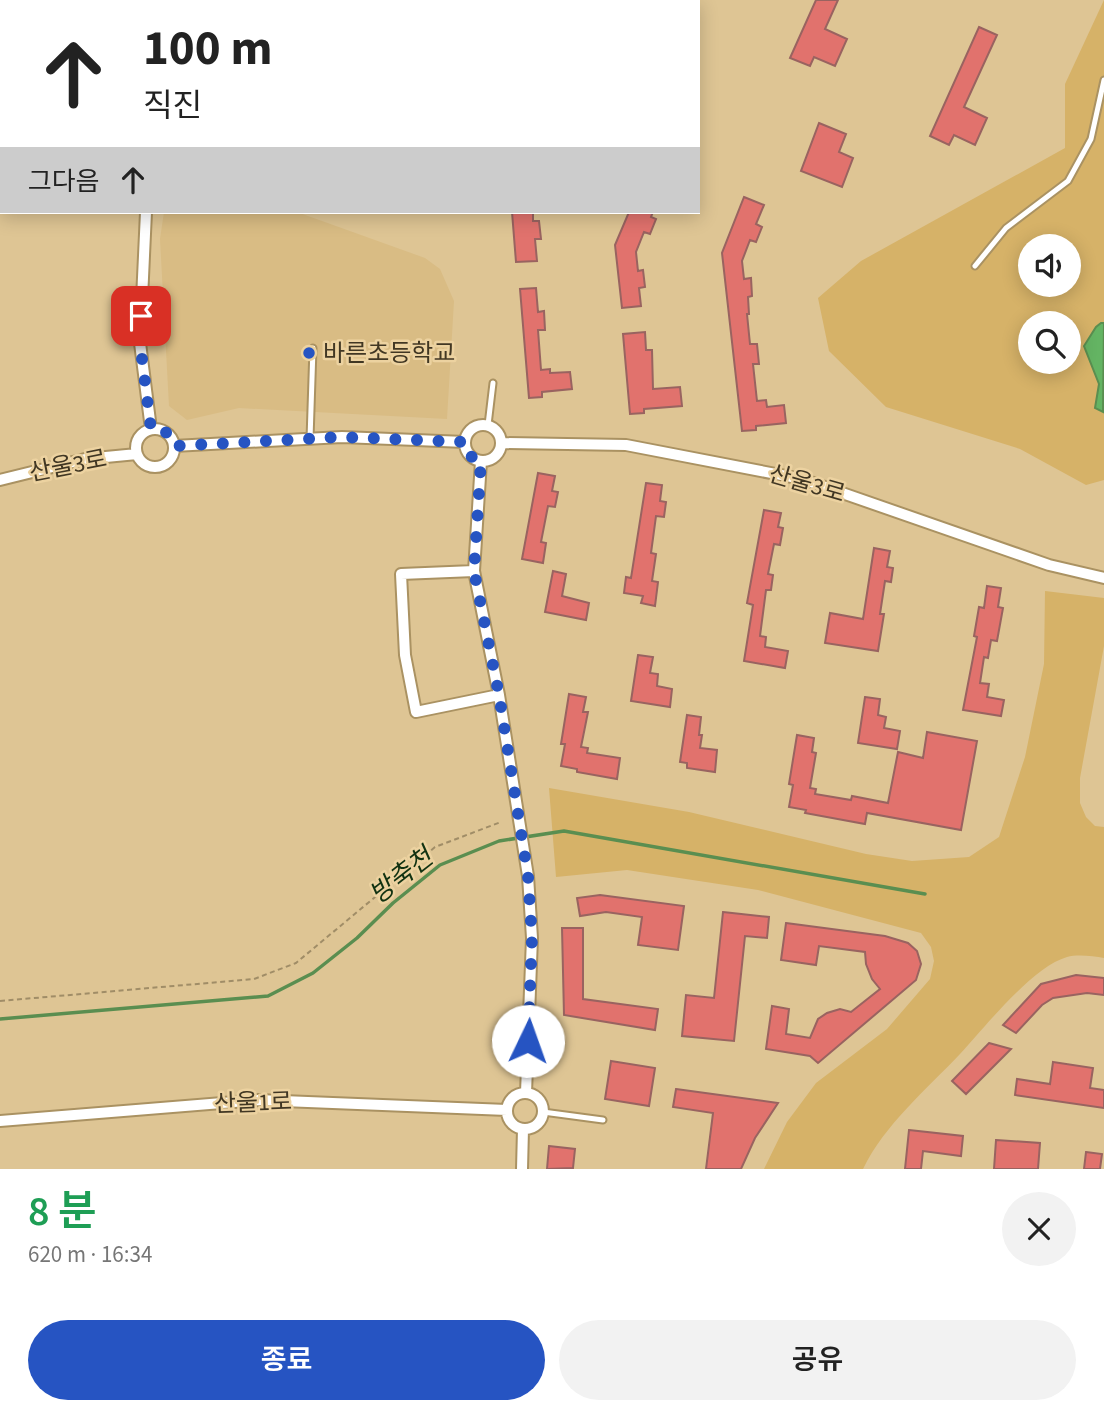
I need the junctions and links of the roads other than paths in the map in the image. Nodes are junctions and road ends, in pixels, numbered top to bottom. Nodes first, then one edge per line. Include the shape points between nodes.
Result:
1 (1104, 80) edge
2 (146, 214) edge
3 (975, 266) dead end
4 (313, 348) dead end
5 (493, 383) dead end
6 (488, 425) junction
7 (151, 429) junction
8 (310, 439) junction
9 (465, 442) junction
10 (501, 443) junction
11 (174, 446) junction
12 (137, 454) junction
13 (481, 461) junction
14 (0, 480) edge
15 (474, 571) junction
16 (1104, 578) edge
17 (499, 695) junction
18 (526, 1093) junction
19 (506, 1110) junction
20 (543, 1112) junction
21 (603, 1120) dead end
22 (0, 1121) edge
23 (523, 1129) junction
24 (522, 1169) edge

1 - 3 lane via 1091,139 1068,181 1006,228
2 - 7 street via 140,343
4 - 8 lane
5 - 6 lane
6 - 9 street via 471,429
6 - 10 street
7 - 11 street via 167,432
7 - 12 street via 139,437
8 - 9 street
8 - 11 street
9 - 13 street via 470,456
10 - 13 street via 493,458
10 - 16 street, 산울3로 via 626,445 802,479 1049,565
11 - 12 street via 169,462 158,467 145,465
12 - 14 street, 산울3로 via 85,459
13 - 15 street
15 - 17 street
15 - 17 street via 401,574 405,655 416,712
17 - 18 street via 528,876 532,938
18 - 19 street via 513,1096
18 - 20 street via 536,1096
19 - 22 street, 산울1로 via 258,1100
19 - 23 street via 512,1123
20 - 21 lane
20 - 23 street via 538,1123
23 - 24 street

